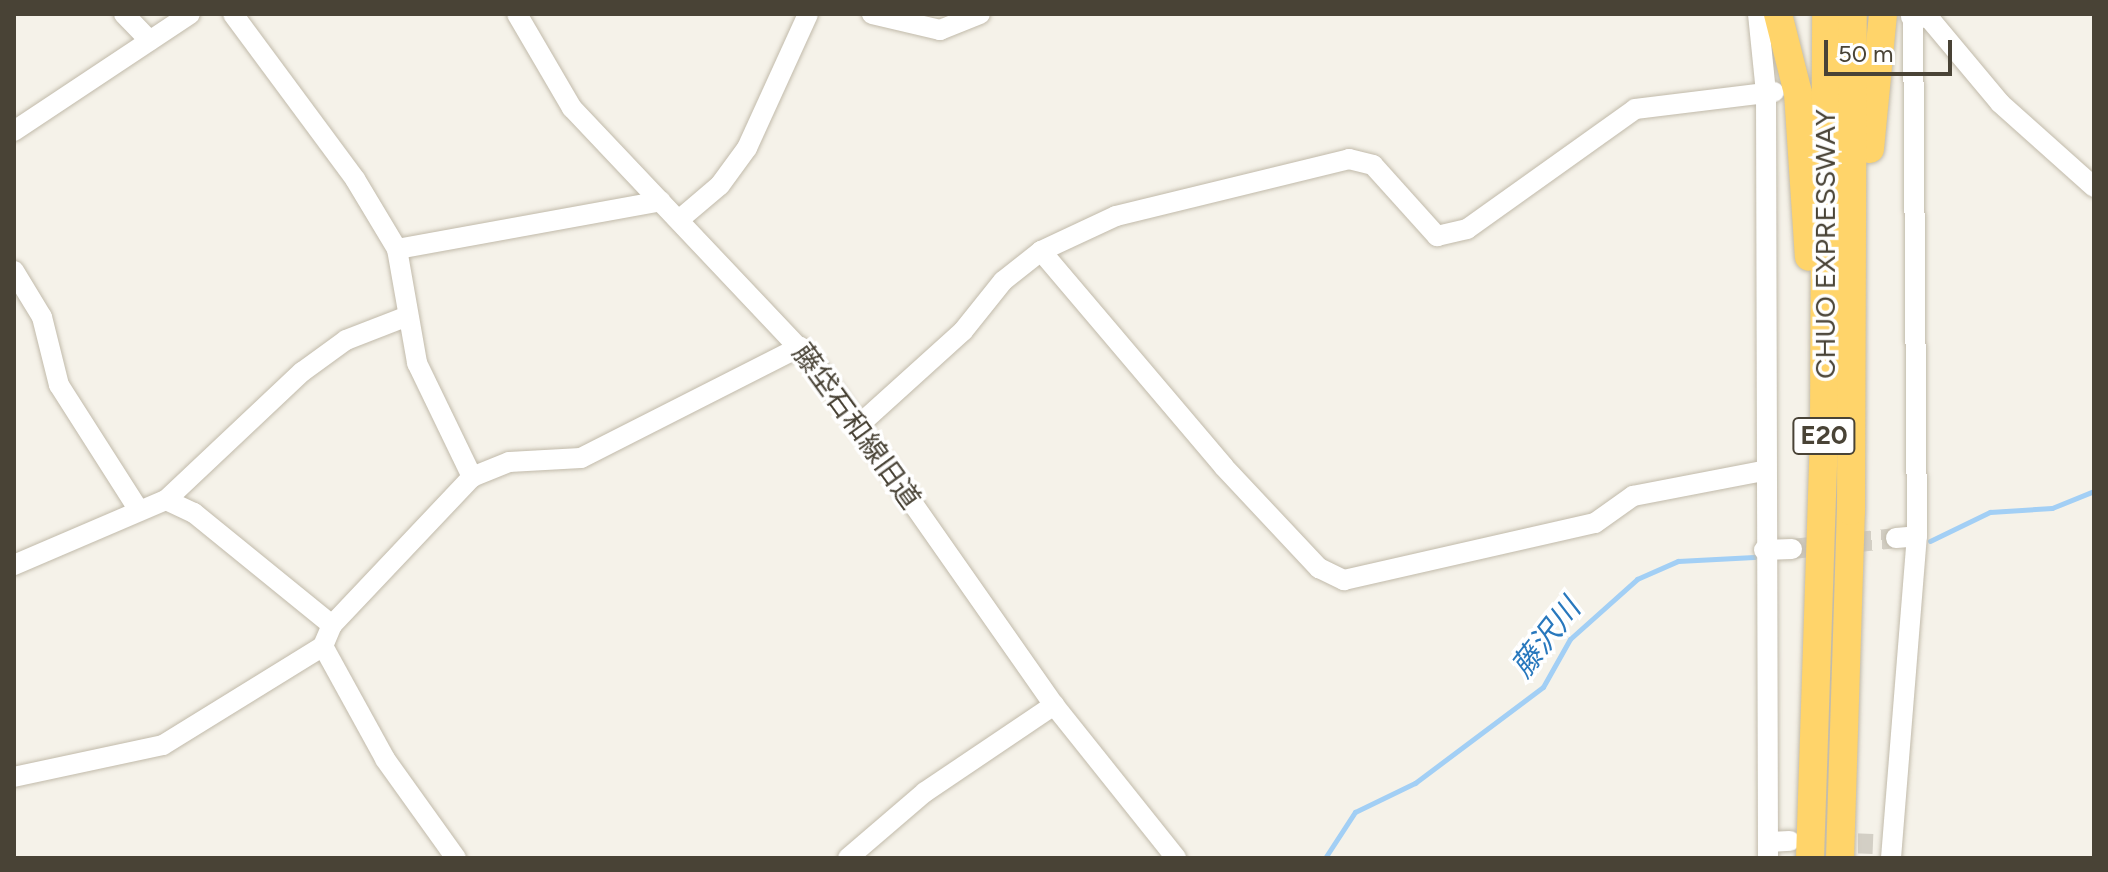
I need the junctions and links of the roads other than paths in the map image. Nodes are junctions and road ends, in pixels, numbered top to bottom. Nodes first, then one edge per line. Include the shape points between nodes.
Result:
1 (124, 14) edge
2 (190, 14) edge
3 (233, 14) edge
4 (517, 14) edge
5 (808, 14) edge
6 (872, 14) edge
7 (980, 14) edge
8 (1758, 14) edge
9 (1778, 14) edge
10 (1826, 14) edge
11 (1853, 14) edge
12 (1883, 14) edge
13 (1912, 16) edge
14 (150, 41) junction
15 (1770, 93) junction
16 (14, 131) edge
17 (2094, 187) edge
18 (661, 201) junction
19 (680, 219) junction
20 (397, 249) junction
21 (1041, 251) junction
22 (14, 271) edge
23 (408, 316) junction
24 (800, 347) junction
25 (859, 425) junction
26 (1824, 425) junction
27 (1763, 471) junction
28 (472, 477) junction
29 (166, 500) junction
30 (138, 509) junction
31 (1851, 511) junction
32 (1792, 549) tunnel mouth
33 (1764, 550) junction
34 (14, 565) edge
35 (332, 625) junction
36 (323, 646) junction
37 (1054, 705) junction
38 (14, 777) edge
39 (1800, 849) edge
40 (1885, 849) edge
41 (1769, 850) edge
42 (456, 858) edge
43 (848, 858) edge
44 (1176, 858) edge
45 (1840, 858) edge

1 - 14 street
2 - 14 street
3 - 20 street via 355,179
4 - 18 street, 藤垈石和線旧道 via 572,108
5 - 19 street via 747,148 720,185
6 - 7 street via 940,30
8 - 15 street
9 - 26 highway via 1798,93
10 - 26 highway, CHUO EXPRESSWAY / E20
11 - 31 highway, CHUO EXPRESSWAY / E20
12 - 31 highway
13 - 17 street via 1929,18 2000,103
13 - 40 street via 1906,537
14 - 16 street
15 - 21 street via 1635,109 1467,229 1437,236 1373,165 1349,159 1116,216
15 - 27 street
18 - 19 street, 藤垈石和線旧道
18 - 20 street
19 - 24 street, 藤垈石和線旧道
20 - 23 street
21 - 25 street
21 - 27 street via 1224,467 1319,568 1344,580 1595,523 1633,496
22 - 30 street via 42,317 59,385
23 - 28 street via 437,415
23 - 29 street via 346,340 302,372
24 - 25 street, 藤垈石和線旧道
24 - 28 street via 581,458 509,462
25 - 37 street, 藤垈石和線旧道
26 - 39 highway, CHUO EXPRESSWAY / E20
27 - 33 street
28 - 35 street
29 - 30 street
29 - 35 street via 194,513
30 - 34 street
31 - 45 highway, CHUO EXPRESSWAY / E20
32 - 33 street
33 - 41 street
35 - 36 street
36 - 38 street via 163,745
36 - 42 street via 385,759
37 - 43 street via 925,792
37 - 44 street, 藤垈石和線旧道
39 - 41 street

